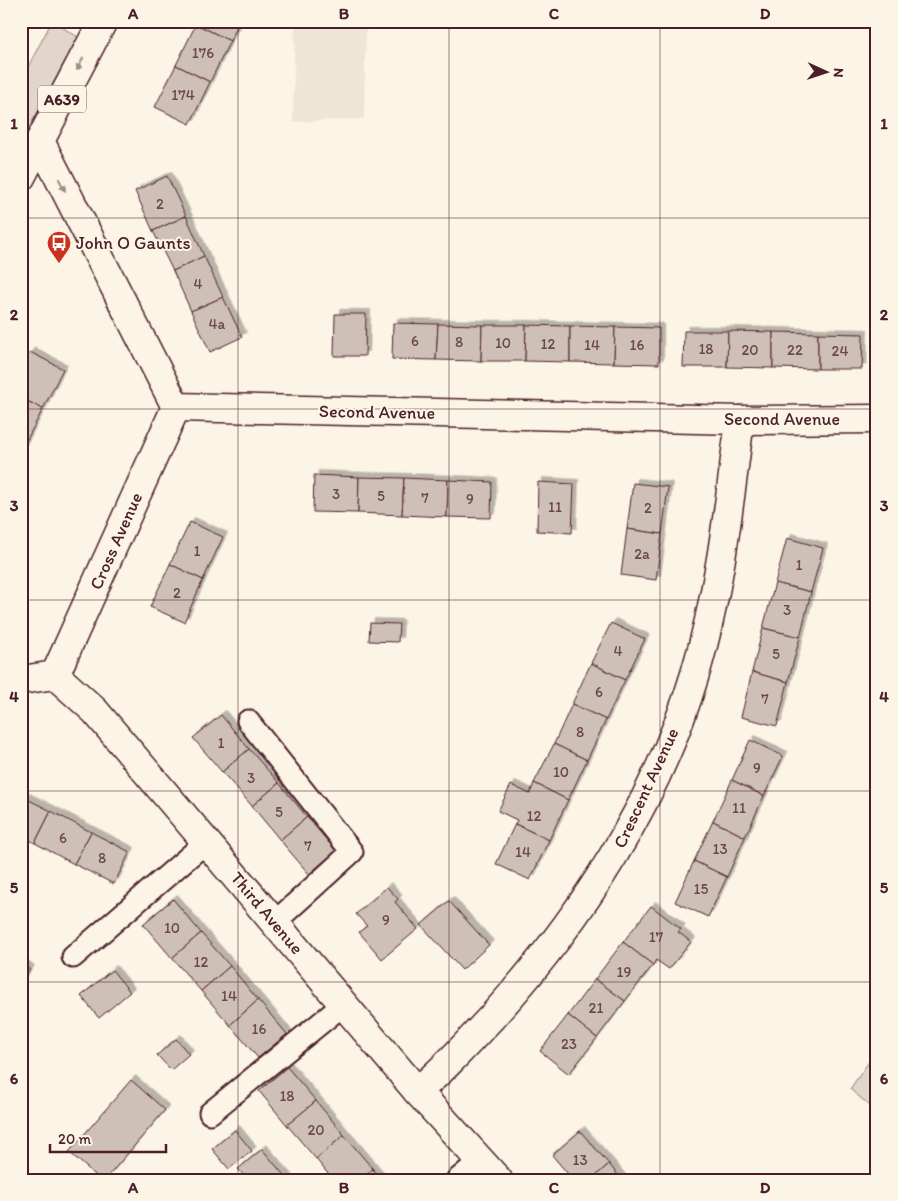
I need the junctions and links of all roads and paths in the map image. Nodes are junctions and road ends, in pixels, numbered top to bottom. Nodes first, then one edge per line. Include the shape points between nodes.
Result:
1 (103, 21) edge
2 (40, 141) junction
3 (21, 177) edge
4 (176, 407) junction
5 (877, 419) edge
6 (740, 420) junction
7 (55, 675) junction
8 (21, 680) edge
9 (248, 721) dead end
10 (206, 842) junction
11 (274, 922) junction
12 (73, 957) dead end
13 (344, 1004) junction
14 (417, 1091) junction
15 (210, 1113) dead end
16 (490, 1170) edge
17 (457, 1180) edge

1 -> 2 street, A639
2 - 3 street, A639
2 -> 4 street
4 - 6 street, Second Avenue
4 - 7 street, Cross Avenue
5 - 6 street, Second Avenue
6 - 14 street, Crescent Avenue via 714,596 695,674 662,763 606,869 531,973 442,1071
7 - 8 street
7 - 10 street, Third Avenue via 95,711
9 - 11 lane via 352,852
10 - 11 street, Third Avenue
10 - 12 lane
11 - 13 street, Third Avenue
13 - 14 street, Third Avenue
13 - 15 lane
14 - 16 street, Third Avenue
16 - 17 lane

